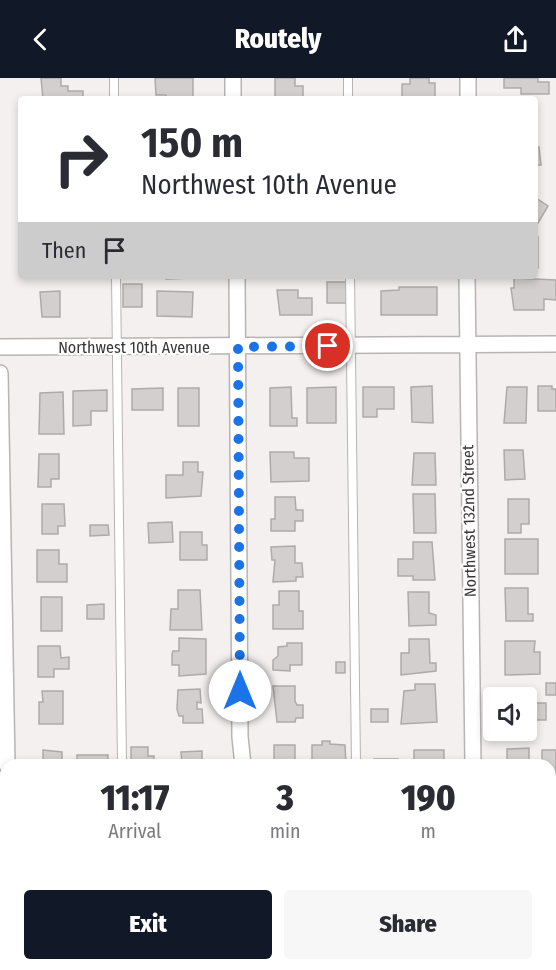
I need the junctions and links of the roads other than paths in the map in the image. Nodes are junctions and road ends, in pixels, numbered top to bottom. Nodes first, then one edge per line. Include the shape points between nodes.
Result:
1 (114, 78) edge
2 (233, 78) edge
3 (348, 78) edge
4 (468, 78) edge
5 (114, 96) edge
6 (233, 96) edge
7 (348, 96) edge
8 (468, 96) edge
9 (116, 279) edge
10 (237, 279) edge
11 (350, 279) edge
12 (467, 279) edge
13 (466, 344) junction
14 (556, 344) edge
15 (351, 345) junction
16 (0, 347) edge
17 (115, 347) junction
18 (238, 347) junction
19 (0, 373) edge
20 (240, 737) junction
21 (7, 759) edge
22 (122, 759) edge
23 (235, 759) edge
24 (242, 759) edge
25 (356, 759) edge
26 (473, 759) edge

1 - 5 lane
2 - 6 street
3 - 7 lane
4 - 8 street
9 - 17 lane
10 - 18 street
11 - 15 lane
12 - 13 street, Northwest 132nd Street
13 - 14 street, Northwest 10th Avenue
13 - 15 street, Northwest 10th Avenue
13 - 26 street, Northwest 132nd Street
15 - 18 street, Northwest 10th Avenue
15 - 25 lane
16 - 17 street, Northwest 10th Avenue
17 - 18 street, Northwest 10th Avenue
17 - 22 lane
18 - 20 street
19 - 21 street
20 - 23 street
20 - 24 street

